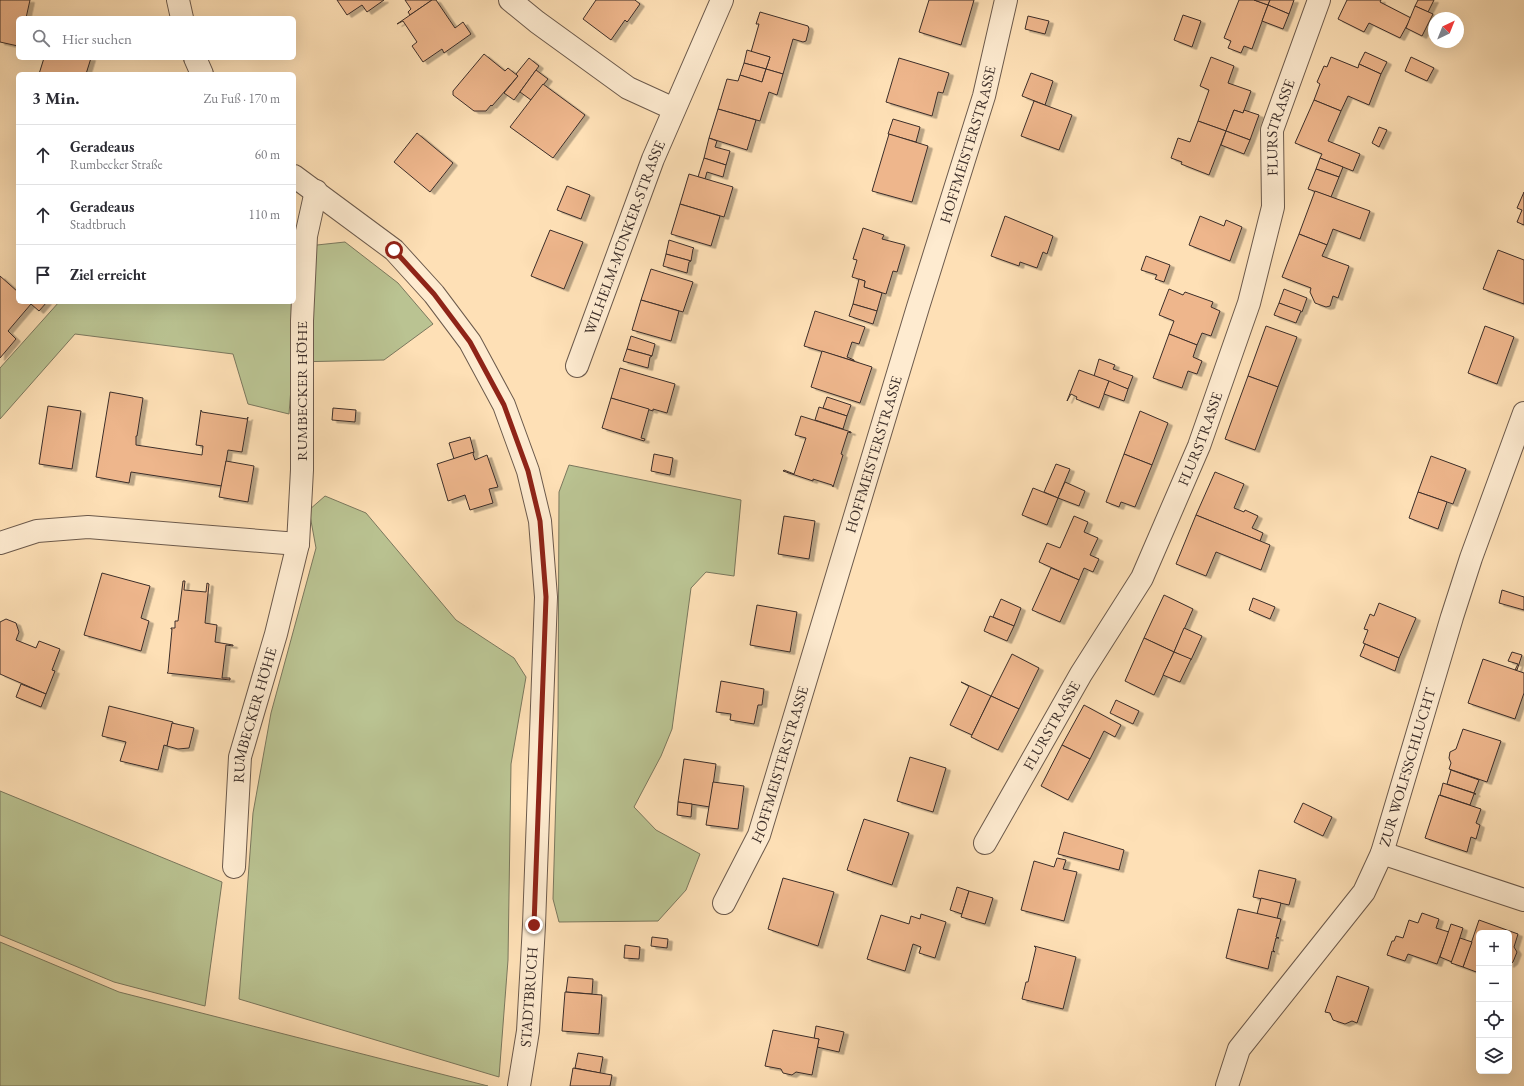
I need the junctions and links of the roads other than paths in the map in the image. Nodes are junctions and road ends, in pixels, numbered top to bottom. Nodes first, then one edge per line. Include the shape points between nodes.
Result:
1 (178, 0) edge
2 (510, 0) edge
3 (722, 0) edge
4 (1006, 0) edge
5 (1319, 0) edge
6 (182, 16) edge
7 (196, 60) edge
8 (201, 72) edge
9 (674, 110) junction
10 (296, 177) edge
11 (316, 191) junction
12 (577, 366) dead end
13 (1524, 413) edge
14 (0, 543) edge
15 (298, 544) junction
16 (984, 843) dead end
17 (1382, 853) junction
18 (234, 866) dead end
19 (1524, 900) edge
20 (724, 902) dead end
21 (520, 1086) edge
22 (1227, 1086) edge

1 - 6 street
2 - 9 street via 628,88
3 - 9 street, WILHELM-MÜNKER-STRASSE
4 - 20 street, HOFFMEISTERSTRASSE via 984,96 759,835
5 - 16 street, FLURSTRASSE via 1272,130 1273,207 1249,302 1199,446 1142,578 1081,674
7 - 8 street
9 - 12 street, WILHELM-MÜNKER-STRASSE
10 - 11 street, STADTBRUCH
11 - 15 street, RUMBECKER HÖHE via 306,236 302,321 302,470
11 - 21 street, STADTBRUCH via 394,250 434,294 470,342 504,405 528,471 540,521 546,597 534,940 528,1031
13 - 17 street, ZUR WOLFSSCHLUCHT via 1471,558
14 - 15 street via 37,531 88,527
15 - 18 street, RUMBECKER HÖHE via 276,634 240,758
17 - 19 street
17 - 22 street, ZUR WOLFSSCHLUCHT via 1364,892 1239,1049

